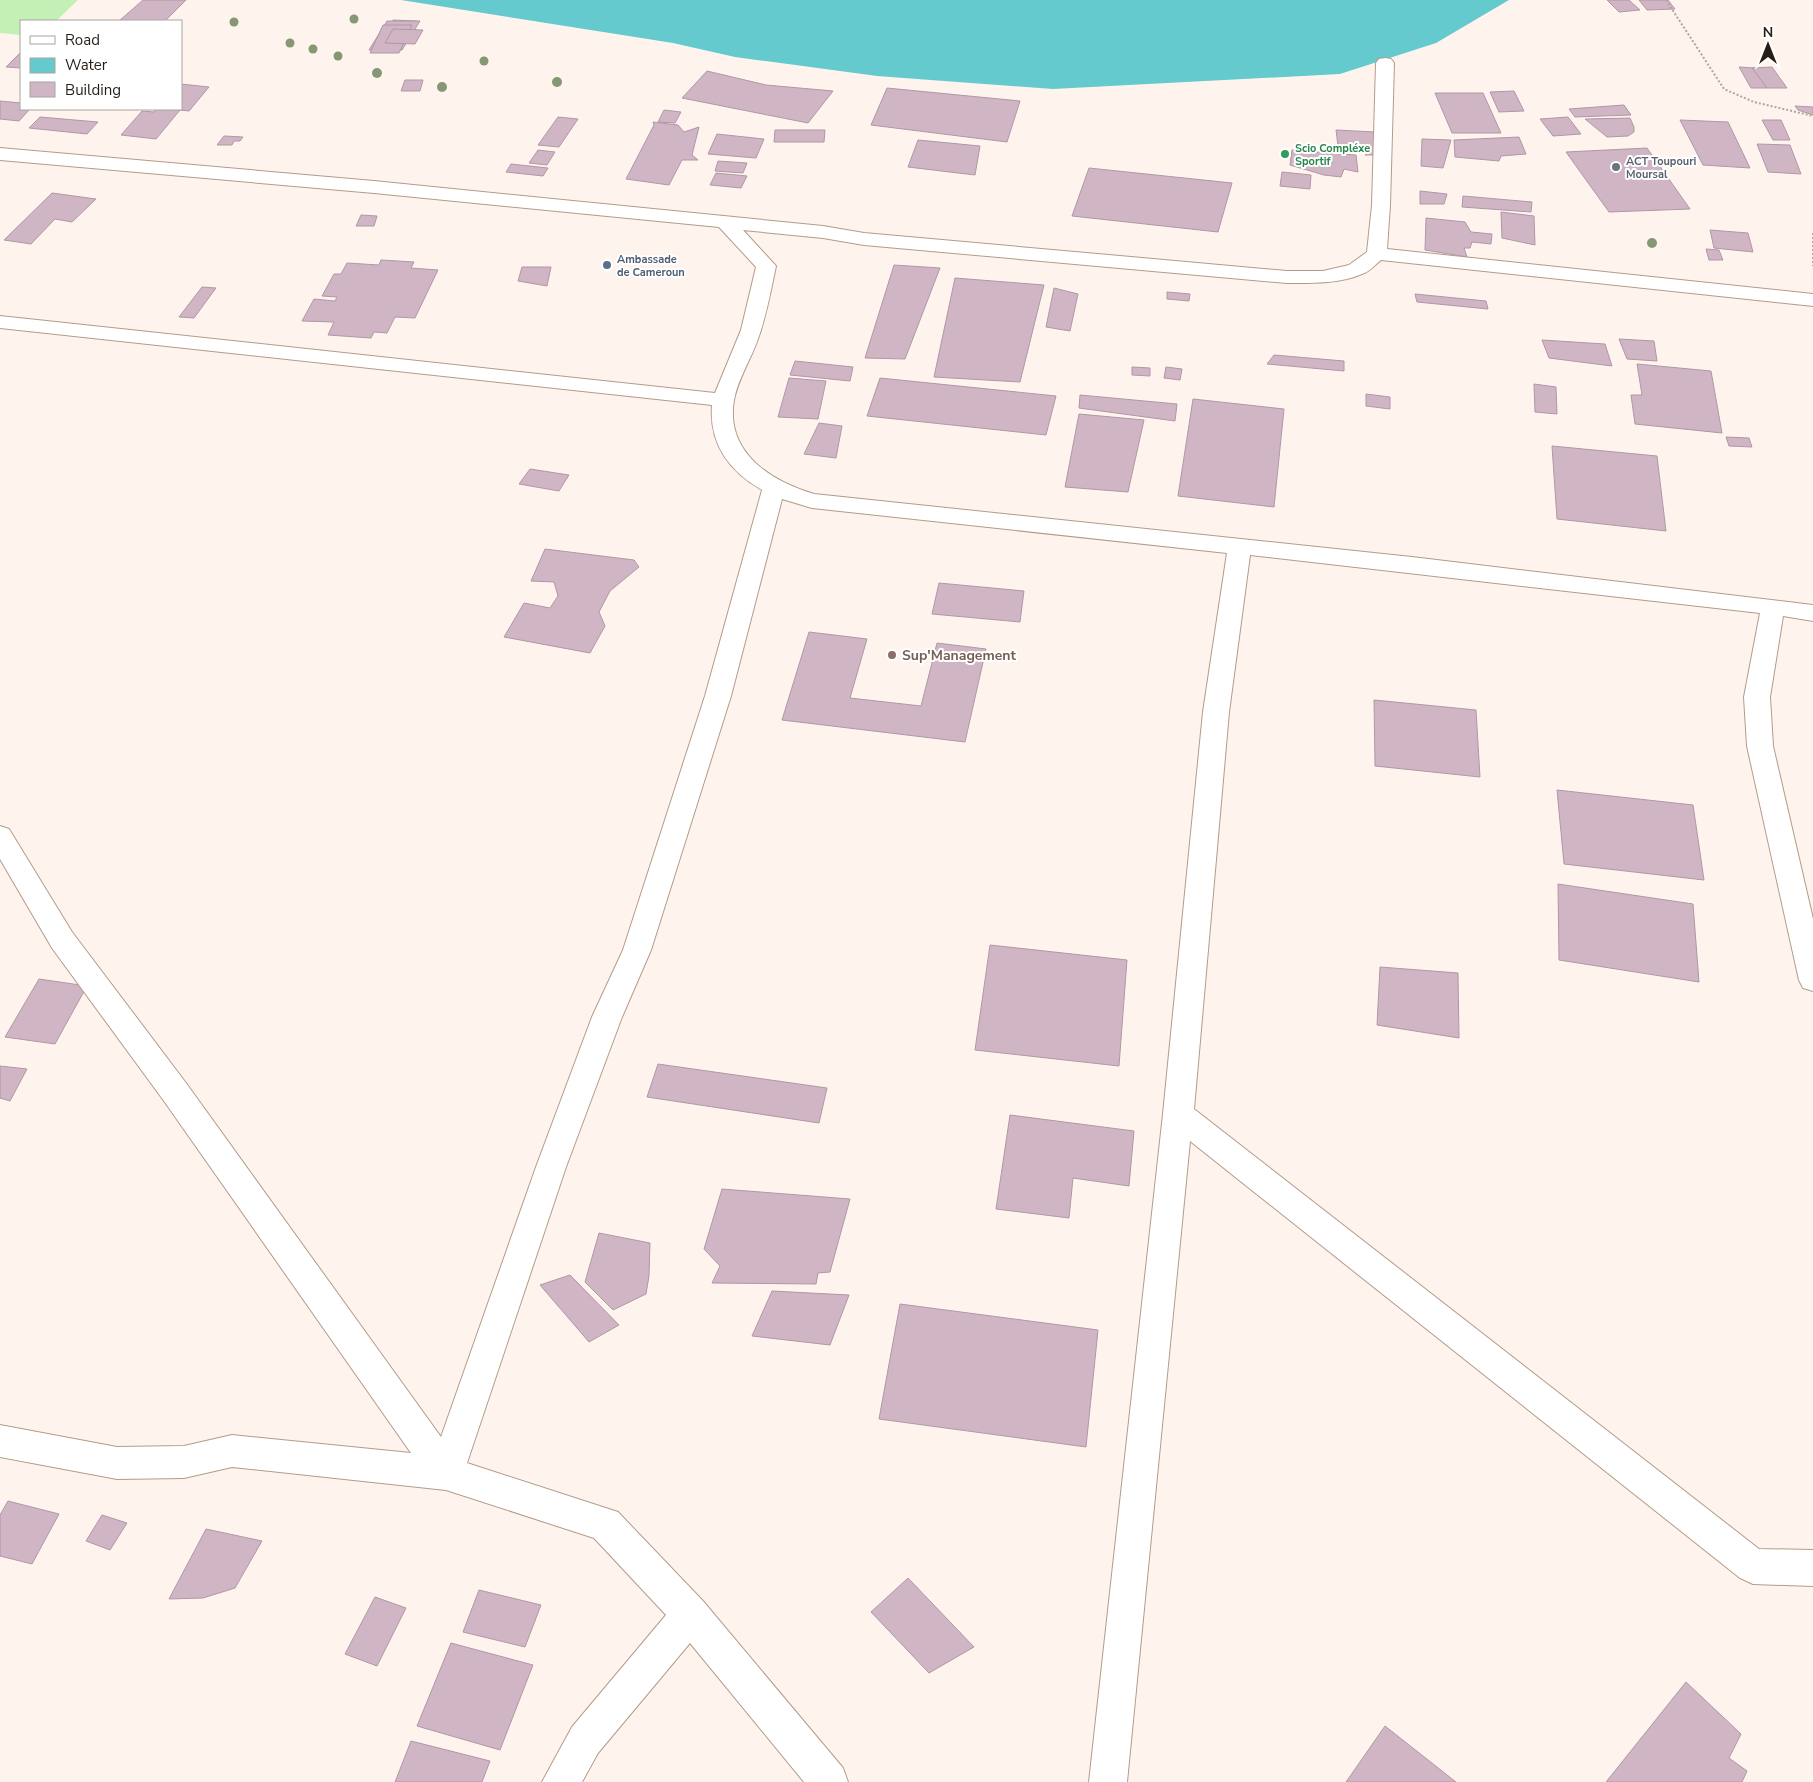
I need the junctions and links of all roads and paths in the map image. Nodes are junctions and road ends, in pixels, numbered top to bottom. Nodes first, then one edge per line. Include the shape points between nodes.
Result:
1 (1666, 0) edge
2 (1385, 63) dead end
3 (1813, 116) edge
4 (0, 154) edge
5 (726, 223) junction
6 (1813, 233) edge
7 (1377, 254) junction
8 (1813, 267) edge
9 (1813, 300) edge
10 (0, 322) edge
11 (723, 400) junction
12 (774, 488) junction
13 (1239, 547) junction
14 (1773, 607) junction
15 (1813, 613) edge
16 (0, 836) edge
17 (1813, 980) edge
18 (1178, 1114) junction
19 (0, 1441) edge
20 (446, 1473) junction
21 (1813, 1568) edge
22 (690, 1614) junction
23 (561, 1782) edge
24 (829, 1782) edge
25 (1108, 1782) edge

1 - 3 path via 1724,89 1744,99
2 - 7 street
4 - 5 street
5 - 7 street via 823,232 864,240 1287,277 1323,278 1356,270
5 - 11 street via 766,266 751,330
6 - 8 path
7 - 9 street
10 - 11 street
11 - 12 street via 721,416 728,444 740,464
12 - 13 street via 812,501
12 - 20 street via 718,696 637,950 607,1017 551,1167
13 - 14 street
13 - 18 street via 1216,712
14 - 15 street
14 - 17 street via 1757,696 1760,746
16 - 20 street via 62,940 181,1100
18 - 21 street via 1753,1566
18 - 25 street
19 - 20 street via 117,1463 184,1462 232,1451
20 - 22 street via 605,1524
22 - 23 street via 585,1740
22 - 24 street

